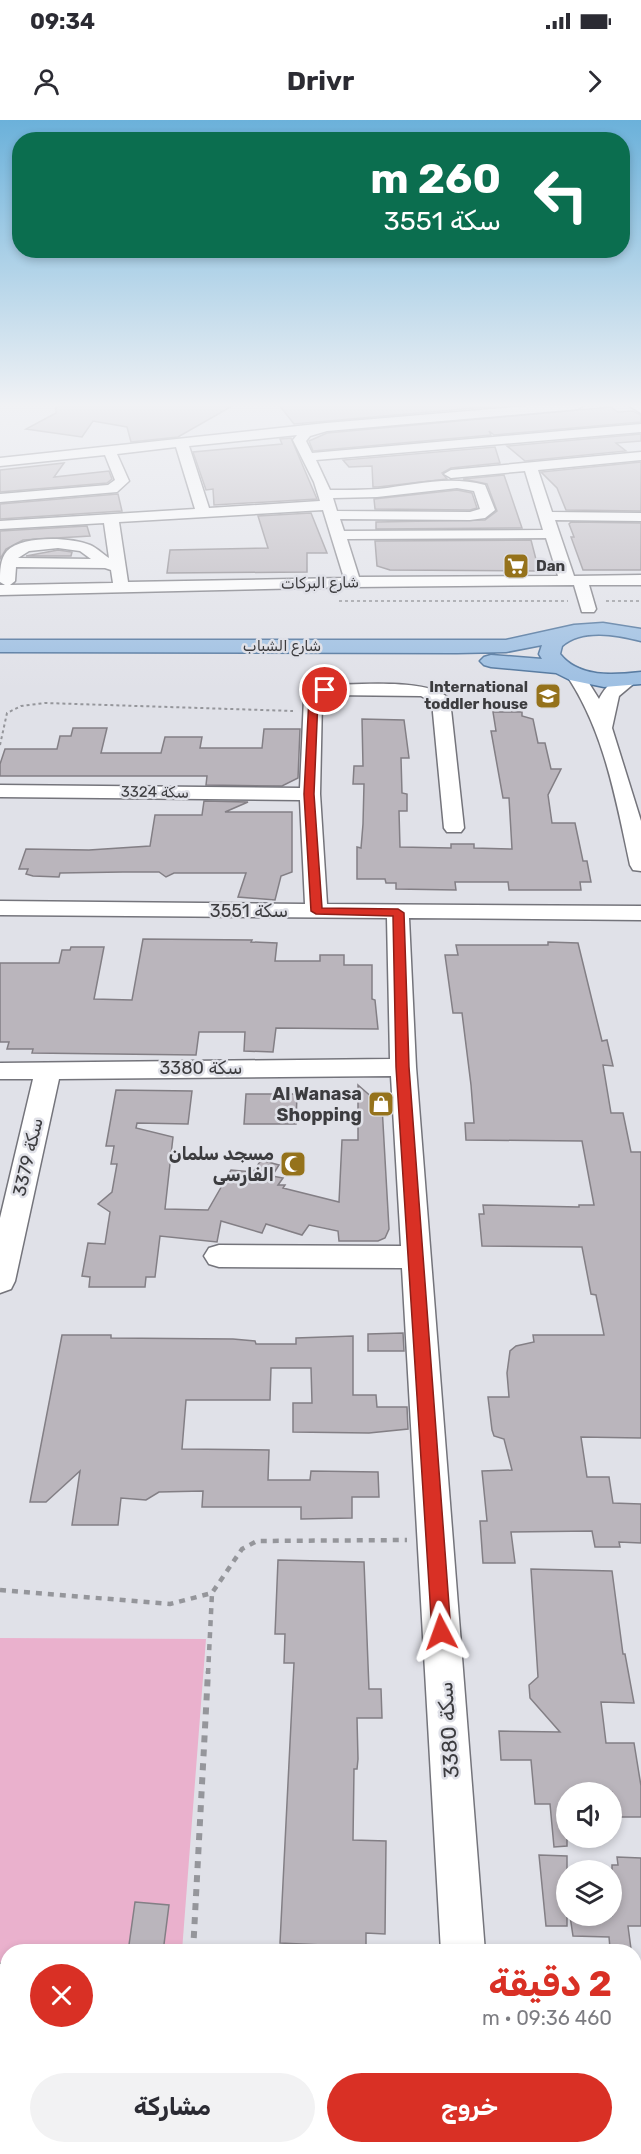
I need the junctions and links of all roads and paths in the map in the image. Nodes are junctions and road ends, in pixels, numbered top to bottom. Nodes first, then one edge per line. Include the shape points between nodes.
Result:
1 (327, 499) edge
2 (199, 500) edge
3 (318, 500) edge
4 (335, 500) edge
5 (484, 500) edge
6 (542, 500) edge
7 (203, 512) junction
8 (548, 516) junction
9 (641, 517) edge
10 (111, 518) junction
11 (0, 525) edge
12 (553, 534) junction
13 (338, 535) junction
14 (40, 545) junction
15 (102, 560) junction
16 (348, 566) junction
17 (8, 574) edge
18 (573, 579) junction
19 (641, 580) edge
20 (353, 582) junction
21 (389, 582) junction
22 (314, 583) junction
23 (121, 588) junction
24 (588, 609) dead end
25 (563, 635) junction
26 (641, 635) edge
27 (0, 646) edge
28 (0, 661) edge
29 (568, 670) junction
30 (635, 679) edge
31 (313, 711) junction
32 (603, 728) junction
33 (0, 745) edge
34 (0, 791) edge
35 (632, 792) edge
36 (309, 794) junction
37 (454, 828) dead end
38 (641, 865) edge
39 (0, 908) edge
40 (316, 911) junction
41 (398, 913) junction
42 (641, 913) edge
43 (403, 1067) junction
44 (48, 1069) junction
45 (0, 1071) edge
46 (219, 1256) dead end
47 (416, 1257) junction
48 (0, 1281) edge
49 (435, 1540) junction
50 (0, 1590) edge
51 (212, 1593) junction
52 (193, 1944) edge
53 (462, 1944) edge

1 - 13 street
2 - 7 street
3 - 7 street
4 - 5 street via 470,516 488,510
6 - 8 street
7 - 10 street
8 - 9 street
8 - 12 street
10 - 11 street
10 - 15 street
12 - 13 street
12 - 18 street
13 - 16 street
14 - 15 street via 60,544
14 - 15 street via 38,532 42,529 84,526 91,528
14 - 17 street via 20,548
15 - 17 street
15 - 17 street
15 - 23 street
16 - 20 street
16 - 21 street
16 - 22 street via 337,575
17 - 23 street, شارع البركات
18 - 19 street, شارع البركات
18 - 21 street, شارع البركات
18 - 24 street
20 - 21 street, شارع البركات
20 - 22 street, شارع البركات
22 - 23 street, شارع البركات
25 - 26 main road, شارع الشباب via 601,629
25 - 27 main road, شارع الشباب via 506,646 457,647
25 - 29 main road via 550,647 549,654
28 - 29 main road, شارع الشباب via 513,662
29 - 30 main road, شارع الشباب via 600,680
29 - 32 street via 586,689
30 - 32 street via 610,692
31 - 33 path via 37,704 7,713
31 - 36 street
31 - 37 street via 313,698 325,690 425,691 441,700
32 - 35 street
34 - 36 street, سكة 3324
35 - 38 street
36 - 40 street
39 - 40 street, سكة 3551
40 - 41 street, سكة 3551
41 - 42 street, سكة 3551
41 - 43 street, سكة 3380
43 - 44 street, سكة 3380
43 - 47 street, سكة 3380
44 - 45 street, سكة 3380
44 - 48 street, سكة 3379
46 - 47 street
47 - 49 street, سكة 3380
49 - 51 path via 257,1541 242,1549
49 - 53 street, سكة 3380
50 - 51 path via 171,1604
51 - 52 path

